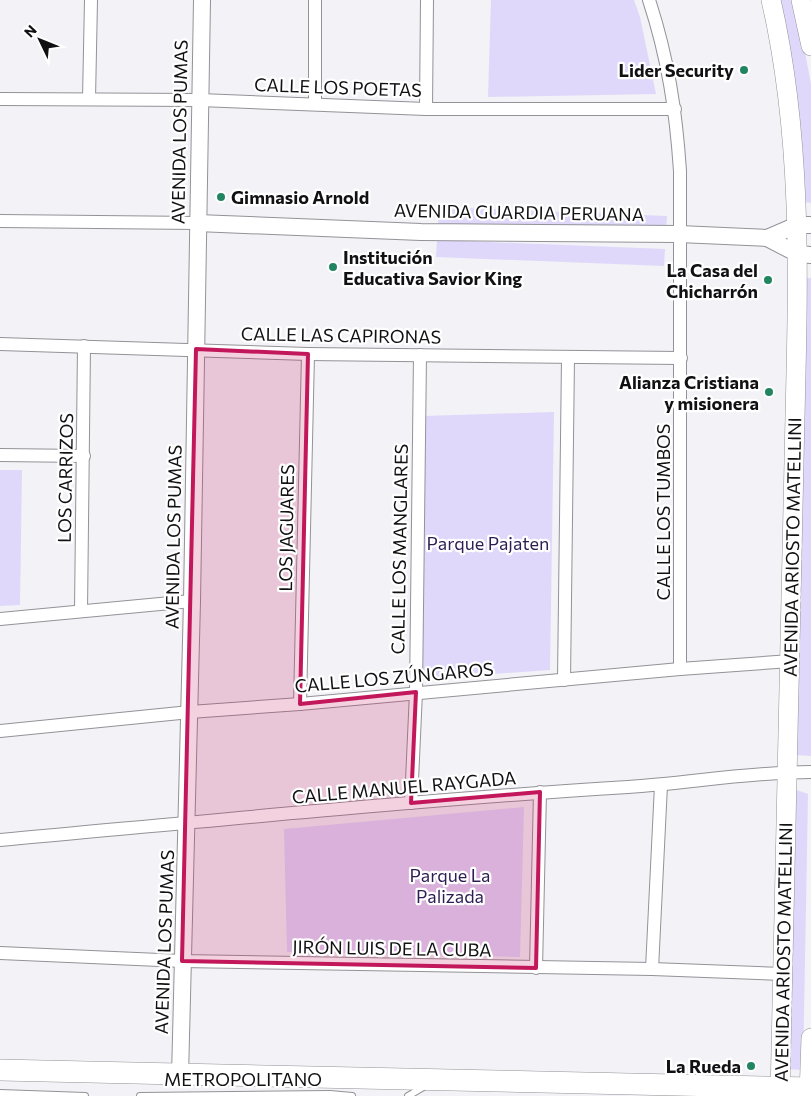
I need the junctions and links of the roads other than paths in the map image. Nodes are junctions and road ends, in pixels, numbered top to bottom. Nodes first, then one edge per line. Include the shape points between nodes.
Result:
1 (91, 0) edge
2 (202, 0) edge
3 (314, 0) edge
4 (427, 0) edge
5 (649, 0) edge
6 (771, 0) edge
7 (801, 0) edge
8 (811, 46) edge
9 (0, 99) edge
10 (89, 99) junction
11 (200, 100) junction
12 (315, 104) junction
13 (675, 108) junction
14 (426, 109) junction
15 (0, 221) edge
16 (198, 224) junction
17 (804, 225) edge
18 (679, 234) junction
19 (767, 238) junction
20 (804, 255) edge
21 (0, 344) edge
22 (84, 346) junction
23 (196, 349) junction
24 (308, 354) junction
25 (420, 355) junction
26 (568, 358) junction
27 (681, 358) junction
28 (0, 455) edge
29 (84, 456) junction
30 (192, 601) junction
31 (81, 611) junction
32 (0, 619) edge
33 (791, 662) junction
34 (680, 669) junction
35 (564, 680) junction
36 (416, 692) junction
37 (300, 704) junction
38 (190, 712) junction
39 (0, 731) edge
40 (787, 772) junction
41 (811, 772) edge
42 (661, 785) junction
43 (540, 792) junction
44 (411, 803) junction
45 (187, 823) junction
46 (0, 840) edge
47 (0, 953) edge
48 (182, 961) junction
49 (536, 968) junction
50 (652, 969) junction
51 (783, 974) junction
52 (811, 1038) edge
53 (0, 1070) edge
54 (180, 1076) junction
55 (435, 1080) junction
56 (780, 1091) edge
57 (810, 1091) edge
58 (0, 1093) edge
59 (347, 1095) edge
60 (85, 1096) edge
61 (140, 1096) edge
62 (408, 1096) edge

1 - 10 street
2 - 11 street, AVENIDA LOS PUMAS
3 - 12 street
4 - 14 street
5 - 13 street, CALLE LOS TUMBOS
6 - 17 main road, AVENIDA ARIOSTO MATELLINI via 790,95
7 - 8 main road
9 - 10 street, CALLE LOS POETAS
10 - 11 street, CALLE LOS POETAS
11 - 12 street, CALLE LOS POETAS
11 - 16 street, AVENIDA LOS PUMAS
12 - 14 street, CALLE LOS POETAS
13 - 14 street, CALLE LOS POETAS
13 - 18 street, CALLE LOS TUMBOS via 680,171
15 - 16 street, AVENIDA GUARDIA PERUANA
16 - 18 street, AVENIDA GUARDIA PERUANA via 420,232
16 - 23 street, AVENIDA LOS PUMAS
17 - 19 street, AVENIDA GUARDIA PERUANA
17 - 20 main road, AVENIDA ARIOSTO MATELLINI
18 - 19 street, AVENIDA GUARDIA PERUANA
18 - 27 street, CALLE LOS TUMBOS
19 - 20 street, AVENIDA GUARDIA PERUANA
20 - 33 main road, AVENIDA ARIOSTO MATELLINI
21 - 22 street, CALLE LAS CAPIRONAS
22 - 23 street, CALLE LAS CAPIRONAS
22 - 29 street, LOS CARRIZOS
23 - 24 street, CALLE LAS CAPIRONAS
23 - 30 street, AVENIDA LOS PUMAS
24 - 25 street, CALLE LAS CAPIRONAS
24 - 37 street, LOS JAGUARES
25 - 26 street, CALLE LAS CAPIRONAS
25 - 36 street, CALLE LOS MANGLARES
26 - 27 street, CALLE LAS CAPIRONAS
26 - 35 street
27 - 34 street, CALLE LOS TUMBOS
28 - 29 street
29 - 31 street, LOS CARRIZOS
30 - 31 street
30 - 38 street, AVENIDA LOS PUMAS
31 - 32 street
33 - 34 street, CALLE LOS ZÚNGAROS
33 - 40 main road, AVENIDA ARIOSTO MATELLINI
34 - 35 street, CALLE LOS ZÚNGAROS
35 - 36 street, CALLE LOS ZÚNGAROS
36 - 37 street, CALLE LOS ZÚNGAROS
36 - 44 street, CALLE LOS MANGLARES
37 - 38 street, CALLE LOS ZÚNGAROS
38 - 39 street, CALLE LOS ZÚNGAROS
38 - 45 street, AVENIDA LOS PUMAS
40 - 41 street, CALLE MANUEL RAYGADA
40 - 42 street, CALLE MANUEL RAYGADA
40 - 51 main road, AVENIDA ARIOSTO MATELLINI
42 - 43 street, CALLE MANUEL RAYGADA
42 - 50 street
43 - 44 street, CALLE MANUEL RAYGADA
43 - 49 street
44 - 45 street, CALLE MANUEL RAYGADA
45 - 46 street, CALLE MANUEL RAYGADA
45 - 48 street, AVENIDA LOS PUMAS
47 - 48 street, JIRÓN LUIS DE LA CUBA
48 - 49 street, JIRÓN LUIS DE LA CUBA
48 - 54 street, AVENIDA LOS PUMAS
49 - 50 street, JIRÓN LUIS DE LA CUBA
50 - 51 street, JIRÓN LUIS DE LA CUBA
51 - 56 main road, AVENIDA ARIOSTO MATELLINI
52 - 57 main road, AVENIDA ARIOSTO MATELLINI
53 - 54 main road
54 - 55 main road
55 - 56 main road
55 - 62 lane
56 - 57 main road
58 - 60 lane
59 - 61 lane, METROPOLITANO

